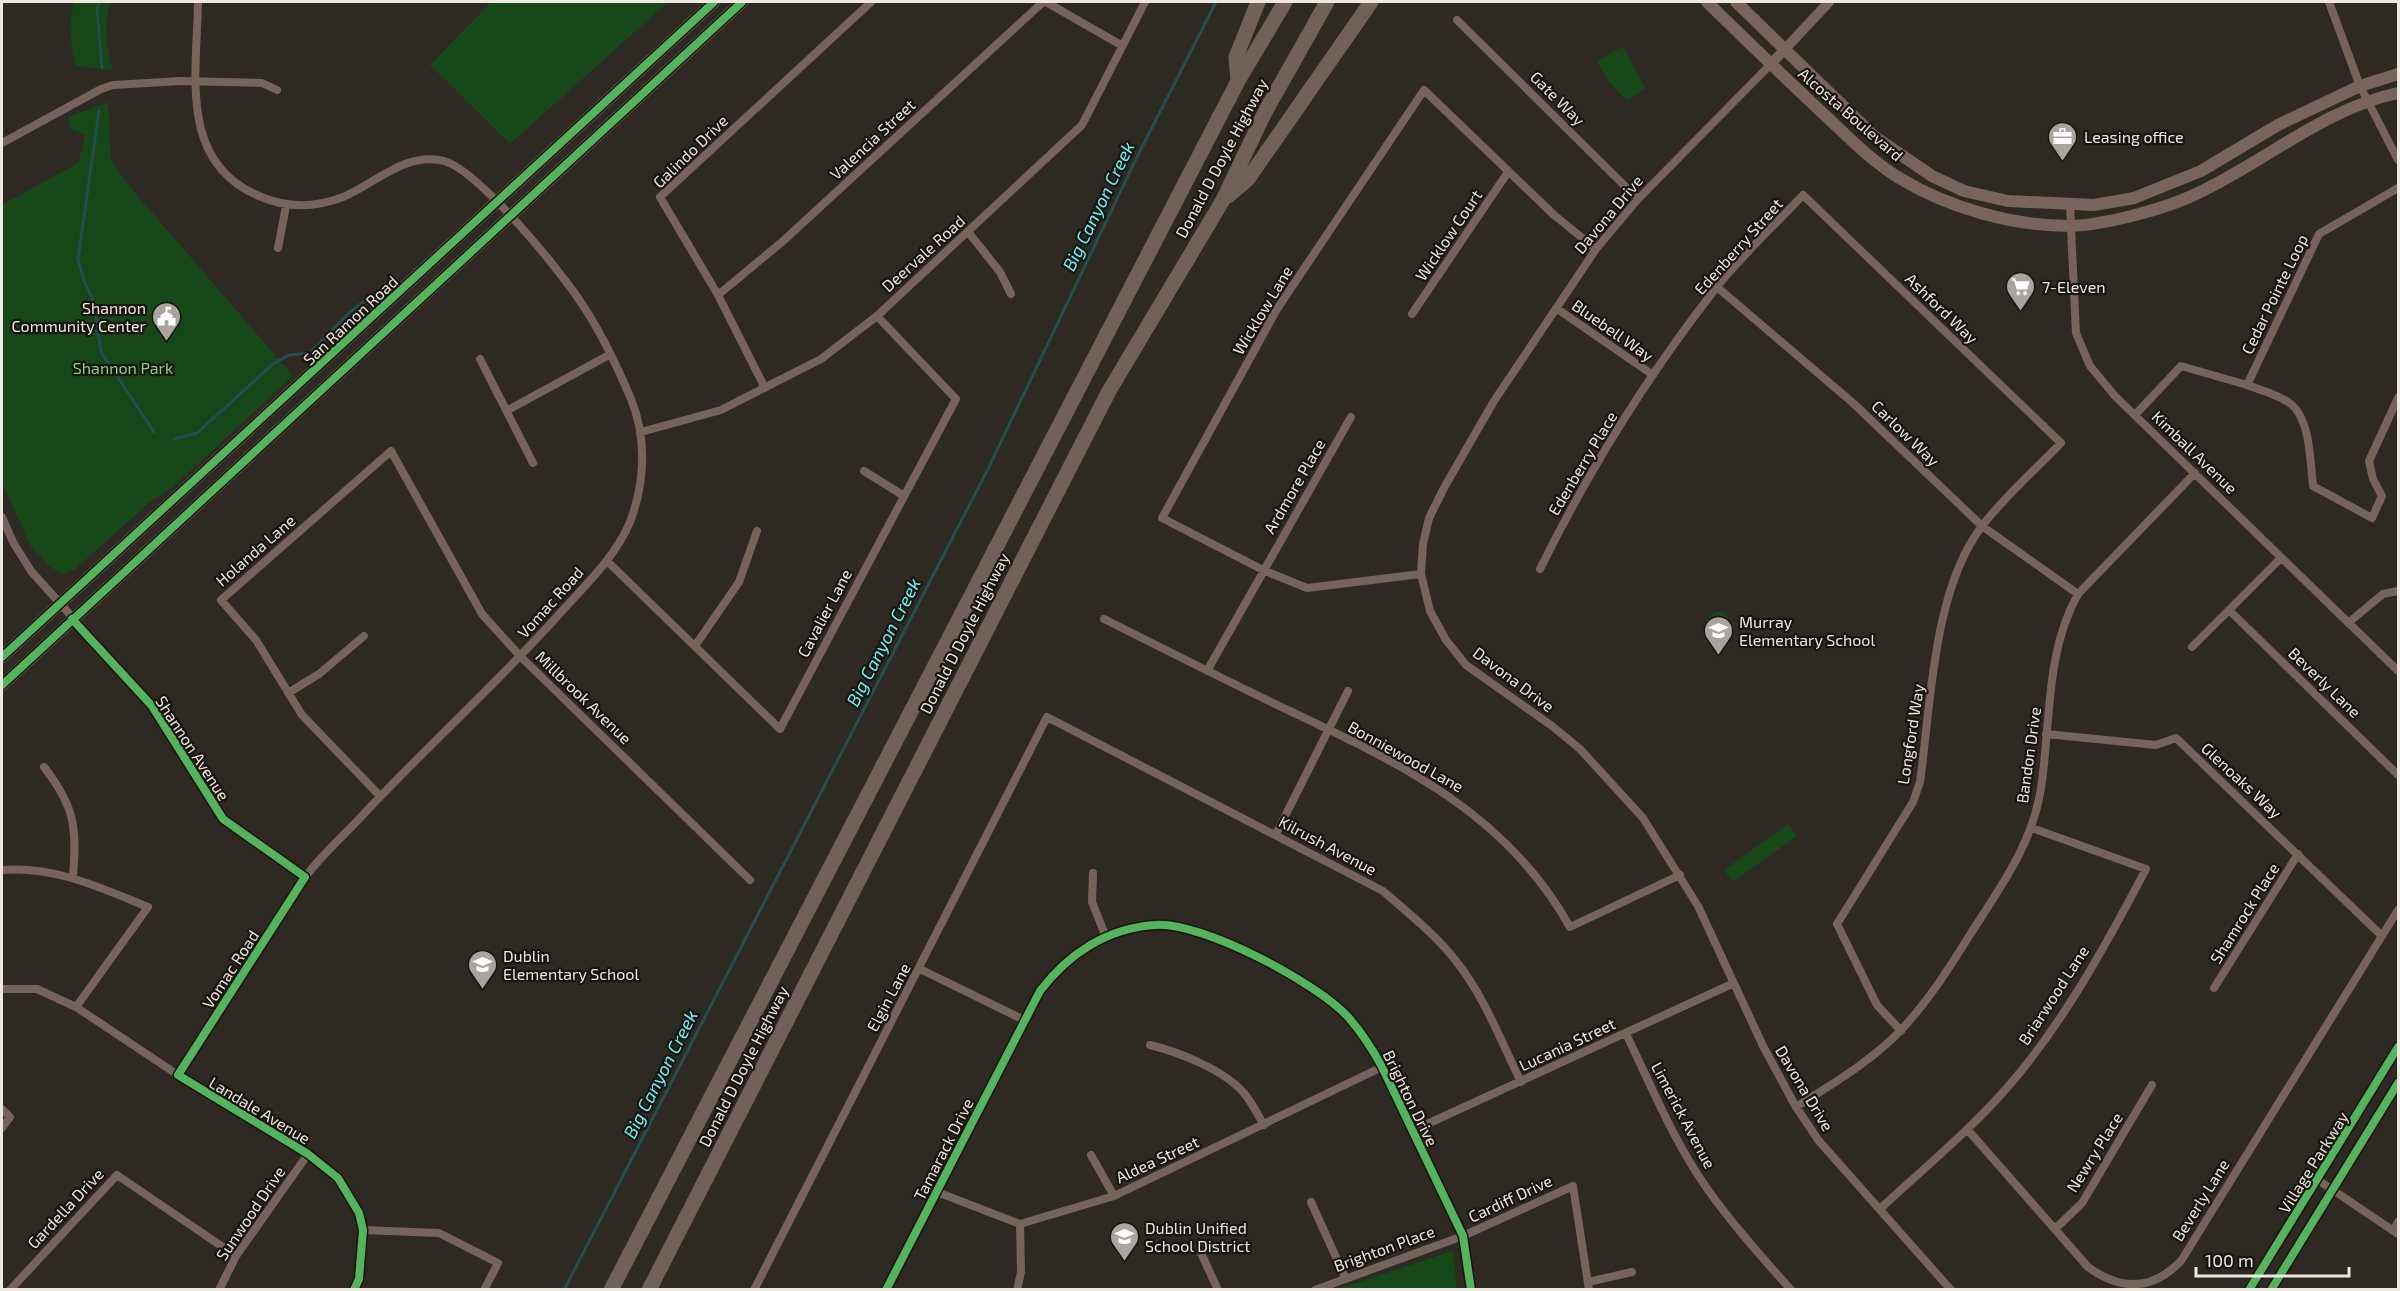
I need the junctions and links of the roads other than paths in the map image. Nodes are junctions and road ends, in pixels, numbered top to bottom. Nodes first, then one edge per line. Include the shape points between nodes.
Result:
1 (198, 2) edge
2 (714, 2) edge
3 (742, 2) edge
4 (871, 2) edge
5 (1045, 2) edge
6 (1145, 2) edge
7 (1258, 2) edge
8 (1285, 2) edge
9 (1327, 2) edge
10 (1371, 2) edge
11 (1707, 2) edge
12 (1736, 2) edge
13 (1829, 2) edge
14 (2329, 2) edge
15 (1457, 20) dead end
16 (1121, 45) junction
17 (1785, 48) junction
18 (1771, 63) junction
19 (2398, 74) edge
20 (197, 81) junction
21 (1238, 81) junction
22 (2360, 86) junction
23 (277, 90) dead end
24 (2398, 93) edge
25 (2367, 101) junction
26 (2, 143) edge
27 (2398, 160) edge
28 (1508, 172) junction
29 (2398, 188) edge
30 (1803, 195) joint
31 (1638, 199) junction
32 (1223, 200) junction
33 (497, 202) junction
34 (286, 206) junction
35 (2070, 206) junction
36 (510, 217) junction
37 (2070, 226) junction
38 (969, 232) junction
39 (278, 248) dead end
40 (1596, 249) junction
41 (1717, 287) junction
42 (1011, 294) dead end
43 (717, 295) junction
44 (1556, 308) junction
45 (1412, 314) dead end
46 (877, 316) junction
47 (609, 355) junction
48 (480, 359) dead end
49 (1653, 375) junction
50 (2247, 385) junction
51 (765, 388) junction
52 (2398, 398) edge
53 (508, 410) junction
54 (2135, 415) junction
55 (1351, 417) dead end
56 (641, 432) junction
57 (2061, 443) joint
58 (391, 451) joint
59 (533, 463) dead end
60 (864, 471) dead end
61 (2195, 472) junction
62 (904, 496) junction
63 (2, 517) edge
64 (1982, 526) junction
65 (757, 531) dead end
66 (2281, 558) junction
67 (607, 561) junction
68 (1540, 569) dead end
69 (1263, 570) junction
70 (1421, 574) junction
71 (2398, 591) edge
72 (2078, 594) junction
73 (60, 604) junction
74 (2230, 611) junction
75 (72, 619) junction
76 (1104, 619) dead end
77 (2348, 623) junction
78 (364, 636) dead end
79 (695, 645) junction
80 (2192, 647) dead end
81 (520, 656) junction
82 (2, 657) edge
83 (1207, 671) junction
84 (2398, 671) edge
85 (2, 685) edge
86 (1348, 691) dead end
87 (288, 693) junction
88 (1047, 717) joint
89 (1328, 729) junction
90 (2046, 734) junction
91 (44, 767) dead end
92 (2398, 775) edge
93 (380, 796) junction
94 (2032, 828) junction
95 (1276, 834) junction
96 (2298, 854) junction
97 (2, 870) edge
98 (1093, 873) dead end
99 (1680, 875) junction
100 (73, 877) junction
101 (305, 877) junction
102 (750, 879) dead end
103 (2398, 910) edge
104 (1106, 936) junction
105 (2382, 936) junction
106 (920, 969) junction
107 (1734, 983) junction
108 (2214, 988) dead end
109 (2, 989) edge
110 (76, 1007) junction
111 (1024, 1020) junction
112 (1901, 1031) junction
113 (1626, 1034) junction
114 (1150, 1044) dead end
115 (2398, 1047) edge
116 (1382, 1067) junction
117 (178, 1075) junction
118 (1521, 1082) junction
119 (2398, 1083) edge
120 (2152, 1085) dead end
121 (1796, 1107) junction
122 (2, 1109) edge
123 (1264, 1125) junction
124 (2, 1128) edge
125 (1967, 1129) junction
126 (1412, 1131) junction
127 (308, 1154) junction
128 (1091, 1155) dead end
129 (2318, 1180) junction
130 (2333, 1190) junction
131 (937, 1192) junction
132 (1114, 1196) junction
133 (1311, 1202) dead end
134 (1880, 1209) junction
135 (2398, 1222) edge
136 (1020, 1224) junction
137 (2055, 1229) junction
138 (363, 1230) junction
139 (2396, 1232) edge
140 (1463, 1236) junction
141 (1201, 1252) dead end
142 (236, 1256) junction
143 (1632, 1272) dead end
144 (1346, 1277) junction
145 (1588, 1286) edge
146 (2138, 1288) edge
147 (10, 1290) edge
148 (219, 1290) edge
149 (354, 1290) edge
150 (484, 1290) edge
151 (612, 1290) edge
152 (648, 1290) edge
153 (754, 1290) edge
154 (886, 1290) edge
155 (1017, 1290) edge
156 (1218, 1290) edge
157 (1315, 1290) edge
158 (1471, 1290) edge
159 (1791, 1290) edge
160 (1951, 1290) edge
161 (2248, 1290) edge
162 (2271, 1290) edge

1 - 20 street
2 - 33 main road, San Ramon Road
3 - 36 main road, San Ramon Road
4 - 43 street, Galindo Drive via 660,197
5 - 16 street, Valencia Street
5 - 43 street, Valencia Street via 782,242
6 - 16 street, Deervale Road
7 - 21 highway via 1236,57
8 - 21 highway, Donald D Doyle Highway
9 - 32 highway, Donald D Doyle Highway via 1265,111
10 - 32 highway via 1248,179
11 - 18 main road, Alcosta Boulevard
12 - 17 main road, Alcosta Boulevard
13 - 17 street, Davona Drive
14 - 22 street
15 - 31 street, Gate Way
16 - 38 street, Deervale Road via 1082,125
17 - 18 street, Davona Drive
17 - 35 main road, Alcosta Boulevard via 1875,137 1932,176 1964,191 2007,201
18 - 31 street, Davona Drive
18 - 37 main road, Alcosta Boulevard via 1857,145 1900,179 1954,203 2004,219
19 - 22 main road, Alcosta Boulevard
20 - 23 street via 262,83
20 - 26 street via 125,82 101,88
20 - 34 street via 197,120 213,159 245,190
21 - 151 highway, Donald D Doyle Highway
22 - 25 street
22 - 35 main road, Alcosta Boulevard via 2278,125 2178,182 2134,198
24 - 25 main road, Alcosta Boulevard
25 - 27 street
25 - 37 main road, Alcosta Boulevard via 2330,117 2215,185 2175,204
28 - 40 street, Wicklow Lane
28 - 45 street, Wicklow Court
28 - 69 street, Wicklow Lane via 1424,90 1277,309 1162,518
29 - 50 street, Cedar Pointe Loop via 2319,234
30 - 41 street, Edenberry Street
30 - 57 street, Ashford Way
31 - 40 street, Davona Drive
32 - 152 highway, Donald D Doyle Highway via 1109,391
33 - 34 street, Vomac Road via 461,168 433,159 413,161 323,204
33 - 36 street, Vomac Road
33 - 73 main road, San Ramon Road
34 - 39 street
35 - 37 street, Kimball Avenue
36 - 47 street, Vomac Road via 581,302
36 - 75 main road, San Ramon Road
37 - 54 street, Kimball Avenue via 2076,333 2090,366
38 - 42 street via 1000,272
38 - 46 street, Deervale Road
40 - 44 street, Davona Drive
41 - 49 street, Edenberry Street
41 - 64 street, Carlow Way via 1853,403
43 - 51 street, Galindo Drive
44 - 49 street, Bluebell Way
44 - 70 street, Davona Drive via 1494,401 1445,486 1427,527
46 - 51 street, Deervale Road via 821,359
46 - 62 street, Cavalier Lane via 956,399
47 - 53 street
47 - 56 street, Vomac Road via 632,400
48 - 53 street
49 - 68 street, Edenberry Place via 1576,496
50 - 52 street via 2290,403 2300,415 2313,486 2372,518 2382,496 2369,461
50 - 54 street via 2181,366
51 - 56 street, Deervale Road via 721,410
53 - 59 street
54 - 61 street, Kimball Avenue
55 - 69 street, Ardmore Place
56 - 67 street, Vomac Road via 642,488 628,525
57 - 64 street, Longford Way
58 - 81 street, Millbrook Avenue via 482,614
58 - 87 street, Holanda Lane via 221,600 256,640
60 - 62 street
61 - 66 street, Kimball Avenue
61 - 72 street, Bandon Drive
62 - 79 street, Cavalier Lane via 780,729
63 - 73 street, Shannon Avenue via 20,556
64 - 72 street, Carlow Way
64 - 112 street, Longford Way via 1962,559 1944,605 1920,782 1913,802 1837,924 1877,1005
65 - 79 street via 739,582
66 - 74 street
66 - 77 street, Kimball Avenue
67 - 79 street, Cavalier Lane
67 - 81 street, Vomac Road
69 - 70 street, Wicklow Lane via 1307,588
69 - 83 street, Ardmore Place
70 - 99 street, Davona Drive via 1430,611 1466,665 1580,749 1643,819
71 - 77 street via 2383,594
72 - 90 street, Bandon Drive via 2056,646
73 - 75 street, Shannon Avenue
73 - 82 main road, San Ramon Road
74 - 80 street
74 - 92 street, Beverly Lane
75 - 85 main road, San Ramon Road
75 - 101 street, Shannon Avenue via 152,706 223,819
76 - 83 street, Bonniewood Lane
77 - 84 street, Kimball Avenue
78 - 87 street via 319,674
81 - 93 street, Vomac Road
81 - 102 street, Millbrook Avenue
83 - 89 street, Bonniewood Lane
86 - 89 street
87 - 93 street, Holanda Lane via 302,715
88 - 95 street, Kilrush Avenue
88 - 106 street, Elgin Lane
89 - 95 street
89 - 99 street, Bonniewood Lane via 1443,790 1484,822 1520,856 1553,896 1570,927
90 - 94 street, Bandon Drive via 2041,789
90 - 96 street, Glenoaks Way via 2156,744 2176,738
91 - 100 street via 69,805 76,835
93 - 101 street, Vomac Road
94 - 112 street, Bandon Drive via 2018,859 1943,978
94 - 125 street, Briarwood Lane via 2146,869 2115,928 2045,1039 2006,1089
95 - 118 street, Kilrush Avenue via 1383,891 1424,926 1456,961 1480,997
96 - 105 street, Glenoaks Way
96 - 108 street, Shamrock Place
97 - 100 street via 26,868
98 - 104 street via 1092,902
99 - 107 street, Davona Drive
100 - 110 street via 148,907
101 - 117 street, Vomac Road
103 - 105 street, Beverly Lane
104 - 111 street, Brighton Drive via 1081,949 1056,970
104 - 116 street, Brighton Drive via 1157,924 1188,929 1238,948 1326,997 1349,1017
105 - 146 street, Beverly Lane via 2181,1261 2170,1273
106 - 111 street
106 - 153 street, Elgin Lane
107 - 113 street, Lucania Street
107 - 121 street, Davona Drive
109 - 110 street, Landale Avenue via 37,989
110 - 117 street, Landale Avenue
111 - 131 street, Tamarack Drive
112 - 121 street, Bandon Drive via 1861,1065
113 - 118 street, Lucania Street
113 - 159 street, Limerick Avenue via 1679,1143 1705,1186
114 - 123 street via 1176,1051 1226,1078 1244,1093
115 - 129 street, Village Parkway
116 - 123 street, Aldea Street
116 - 126 street, Brighton Drive
117 - 127 street, Landale Avenue
118 - 126 street, Lucania Street
119 - 130 street, Village Parkway
120 - 137 street, Newry Place via 2082,1203
121 - 134 street, Davona Drive via 1819,1141
122 - 124 street via 10,1118
123 - 132 street, Aldea Street
125 - 134 street, Briarwood Lane
125 - 137 street, Beverly Lane
126 - 140 street, Brighton Drive
127 - 138 street, Landale Avenue via 338,1178 359,1213
127 - 142 street, Sunwood Drive
128 - 132 street
129 - 130 street
129 - 161 street, Village Parkway
130 - 139 street
130 - 162 street, Village Parkway
131 - 136 street
131 - 154 street, Tamarack Drive
132 - 136 street, Aldea Street
133 - 144 street
134 - 160 street, Davona Drive
135 - 139 street
136 - 155 street via 1021,1272
137 - 146 street, Beverly Lane via 2106,1280
138 - 149 street via 359,1280
138 - 150 street via 439,1233 498,1263
140 - 144 street, Brighton Place
140 - 145 street, Cardiff Drive via 1573,1186
140 - 158 street, Brighton Drive
141 - 156 street
142 - 147 street, Gardella Drive via 117,1175
142 - 148 street, Sunwood Drive
143 - 145 street
144 - 157 street, Brighton Place

